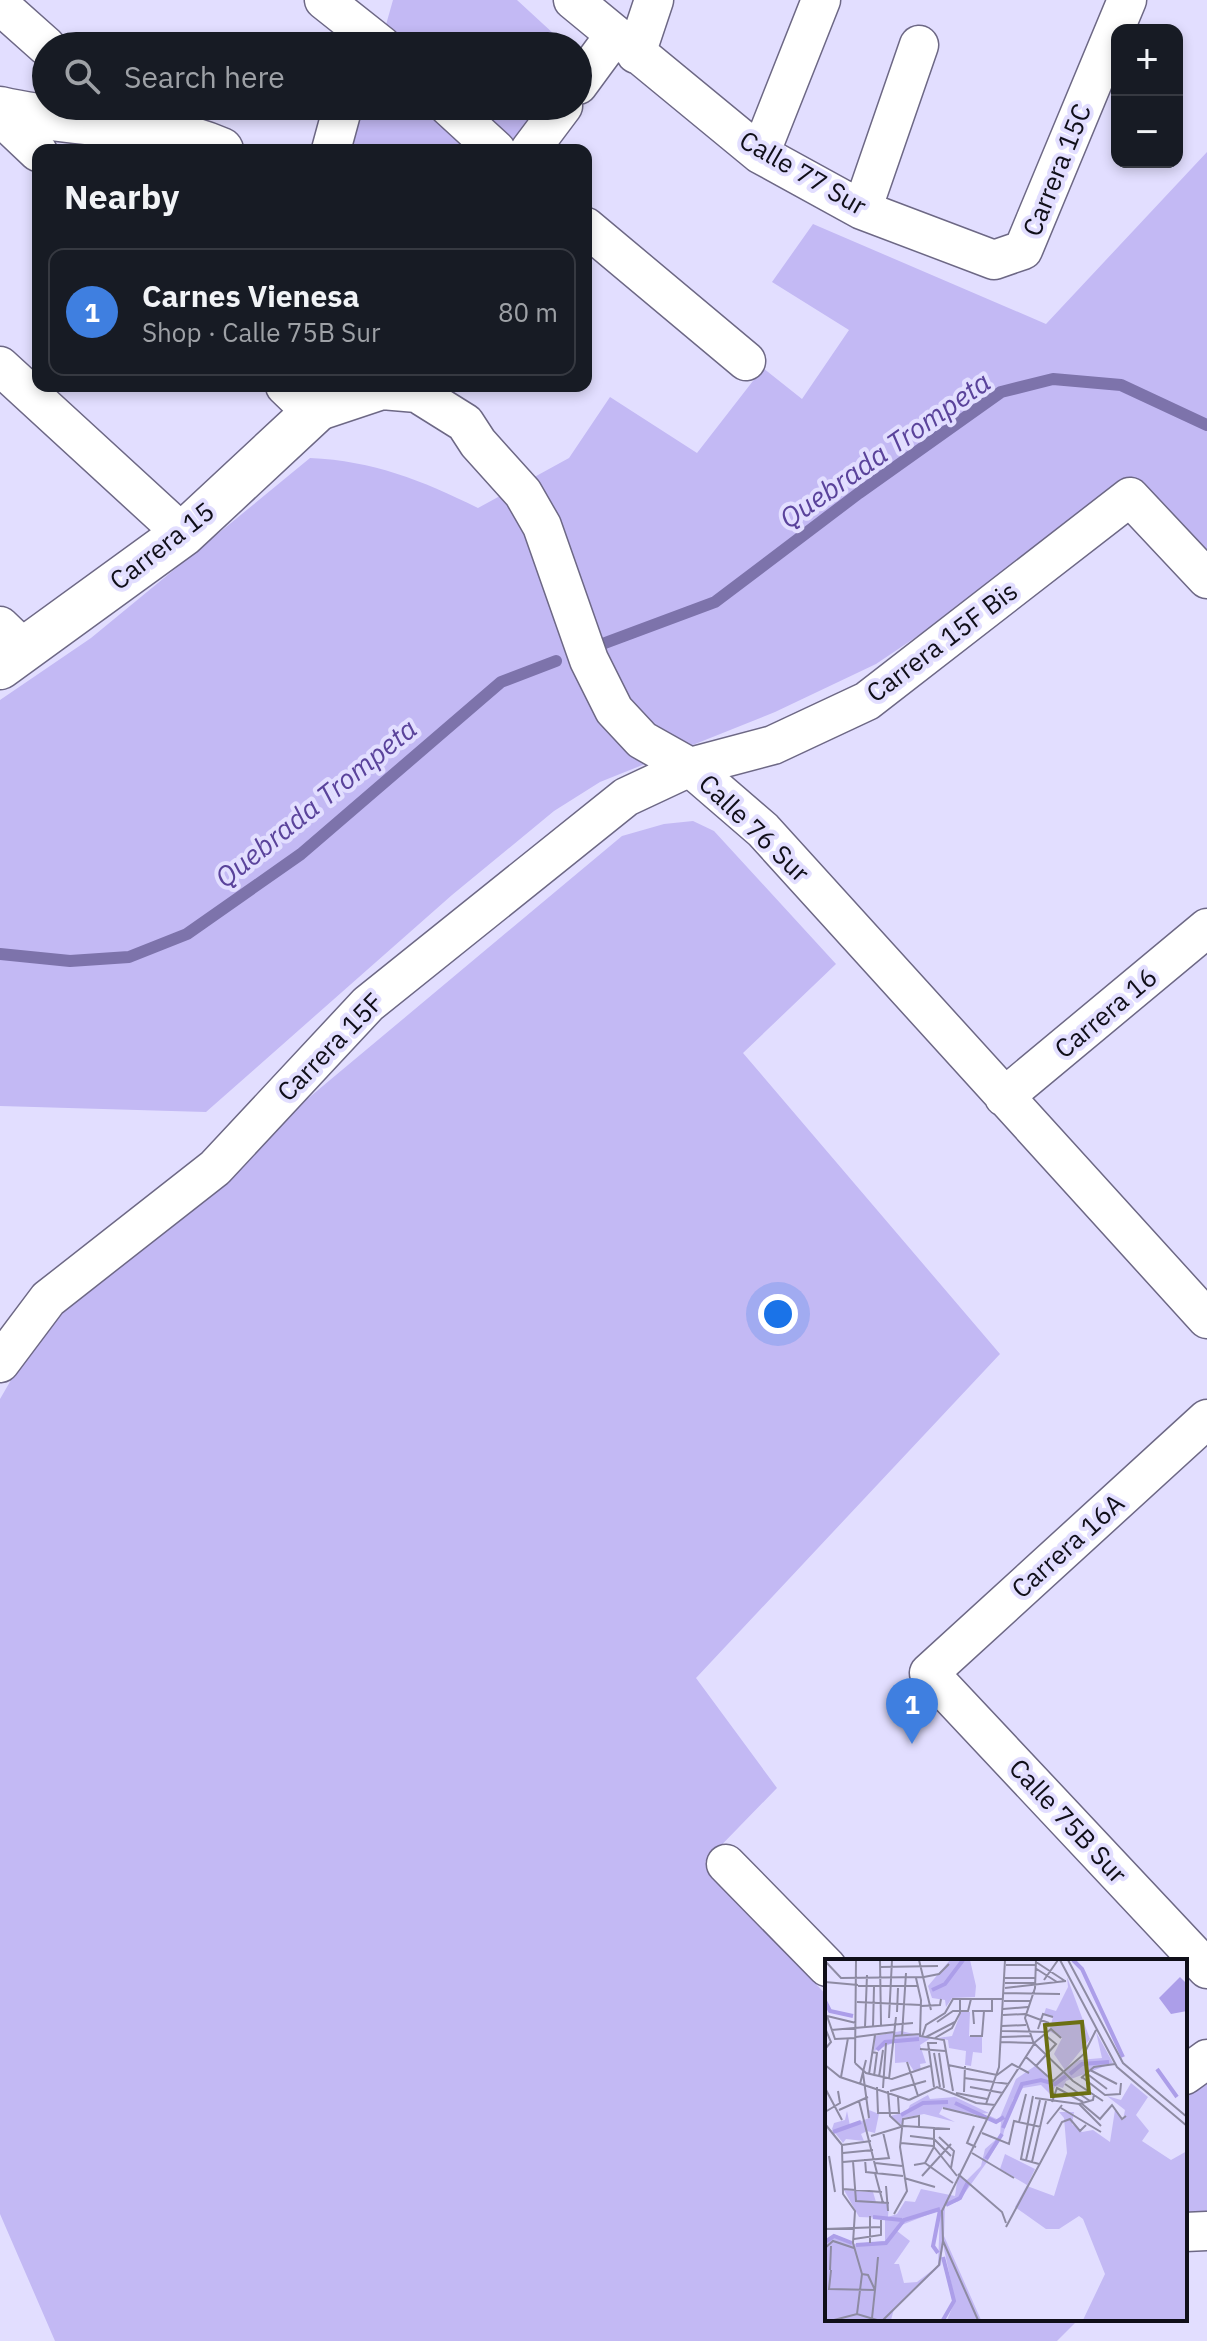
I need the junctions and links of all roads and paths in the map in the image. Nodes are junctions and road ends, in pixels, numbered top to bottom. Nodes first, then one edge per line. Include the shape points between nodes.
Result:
1 (324, 0) edge
2 (573, 0) edge
3 (654, 0) edge
4 (821, 0) edge
5 (1127, 0) edge
6 (0, 5) edge
7 (369, 30) edge
8 (32, 34) edge
9 (625, 45) junction
10 (919, 45) dead end
11 (592, 73) edge
12 (0, 109) edge
13 (32, 115) edge
14 (0, 116) edge
15 (137, 120) edge
16 (339, 120) edge
17 (463, 120) edge
18 (552, 120) edge
19 (207, 144) edge
20 (333, 144) edge
21 (489, 144) edge
22 (534, 144) edge
23 (32, 146) edge
24 (760, 154) junction
25 (862, 210) junction
26 (592, 232) edge
27 (1023, 250) joint
28 (746, 361) dead end
29 (0, 366) edge
30 (339, 392) edge
31 (410, 392) edge
32 (306, 395) edge
33 (183, 534) junction
34 (1207, 579) edge
35 (8, 648) edge
36 (690, 767) junction
37 (1207, 928) edge
38 (1004, 1097) junction
39 (1207, 1319) edge
40 (0, 1363) edge
41 (1207, 1419) edge
42 (929, 1673) joint
43 (726, 1864) dead end
44 (825, 1965) edge
45 (1207, 1969) edge
46 (1207, 2059) edge
47 (1187, 2074) edge
48 (1207, 2231) edge
49 (1187, 2232) edge

1 - 7 street
2 - 9 street, Calle 77 Sur
3 - 9 street
4 - 24 street
5 - 27 street, Carrera 15C
6 - 8 street
9 - 11 street
9 - 24 street, Calle 77 Sur
10 - 25 street
12 - 13 street
14 - 23 street
15 - 19 street
16 - 20 street
17 - 21 street
18 - 22 street
24 - 25 street, Calle 77 Sur
25 - 27 street, Calle 77 Sur via 994,260
26 - 28 street
29 - 33 street
30 - 32 street, Calle 76 Sur
31 - 36 street, Calle 76 Sur via 465,423 523,493 542,526 589,660 614,710 642,740
32 - 33 street, Carrera 15
33 - 35 street, Carrera 15
34 - 36 street, Carrera 15F Bis via 1130,497 867,701 773,745
36 - 38 street, Calle 76 Sur via 763,830
36 - 40 street, Carrera 15F via 626,797 368,1004 215,1168 48,1299
37 - 38 street, Carrera 16
38 - 39 street, Calle 76 Sur
41 - 42 street, Carrera 16A
42 - 45 street, Calle 75B Sur
43 - 44 street
46 - 47 street
48 - 49 street

